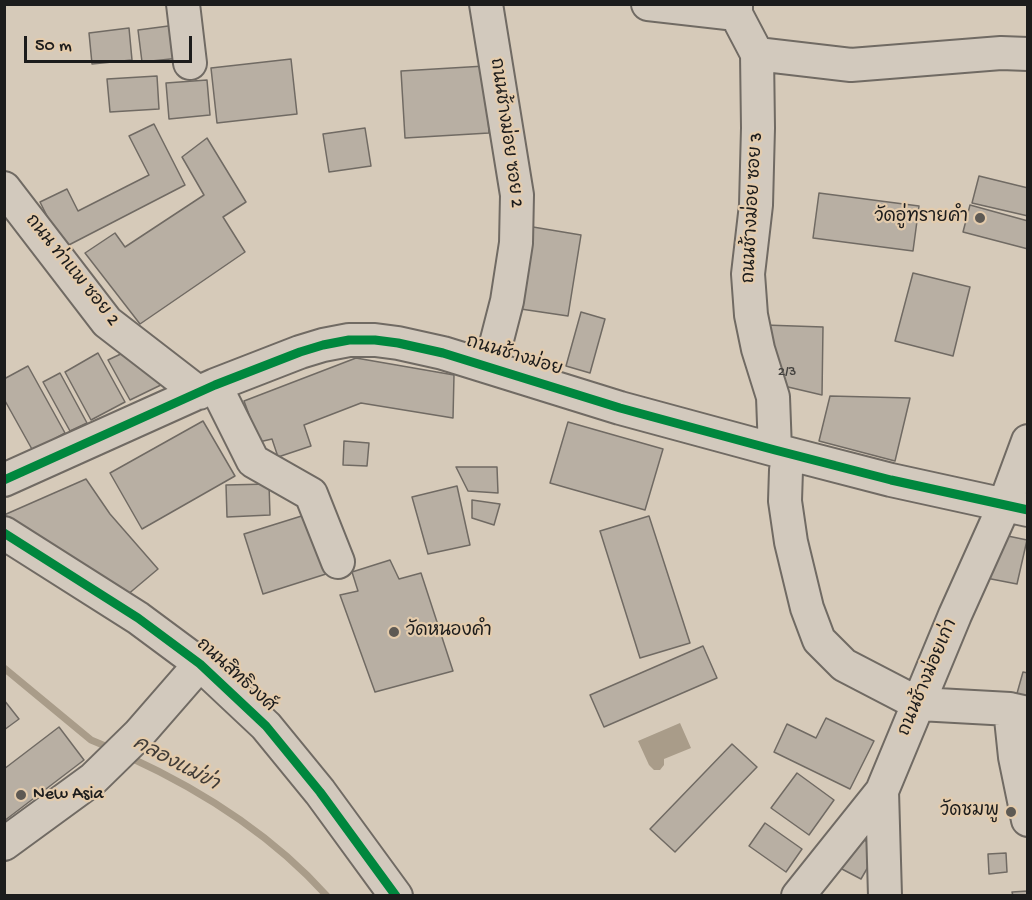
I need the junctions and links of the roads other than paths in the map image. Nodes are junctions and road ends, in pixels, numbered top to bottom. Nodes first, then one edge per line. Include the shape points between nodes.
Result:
1 (183, 4) edge
2 (486, 4) edge
3 (648, 4) edge
4 (736, 9) edge
5 (757, 54) junction
6 (1028, 54) edge
7 (190, 63) dead end
8 (4, 188) edge
9 (490, 368) junction
10 (207, 389) junction
11 (1028, 441) edge
12 (783, 452) junction
13 (4, 480) edge
14 (1016, 508) edge
15 (4, 533) edge
16 (338, 562) dead end
17 (200, 664) junction
18 (919, 704) junction
19 (1019, 711) edge
20 (882, 791) junction
21 (1028, 820) edge
22 (4, 844) edge
23 (396, 896) edge
24 (798, 896) edge
25 (885, 896) edge

1 - 7 street
2 - 9 street, ถนนช้างม่อย ซอย 2 via 517,195 516,243
3 - 4 street
4 - 5 street, ถนนช้างม่อย ซอย 3
5 - 6 street via 851,65
5 - 12 street, ถนนช้างม่อย ซอย 3 via 756,205 748,274 751,315
8 - 10 street, ถนน ท่าแพ ซอย 2 via 107,322
9 - 10 street, ถนนช้างม่อย via 398,343 349,340 300,352
9 - 12 street, ถนนช้างม่อย
10 - 13 street, ถนนช้างม่อย
10 - 16 street via 253,461 311,494
11 - 14 street, ถนนช้างม่อยเก่า
12 - 14 street, ถนนช้างม่อย
12 - 18 street, ถนนช้างม่อย ซอย 3 via 791,542 819,640 844,665
14 - 18 street, ถนนช้างม่อยเก่า via 955,615
15 - 17 street, ถนนสิทธิวงศ์ via 138,618
17 - 22 street via 139,734 93,779
17 - 23 street, ถนนสิทธิวงศ์ via 266,726
18 - 19 street
18 - 20 street, ถนนช้างม่อยเก่า
19 - 21 street via 1015,757
20 - 24 street, ถนนช้างม่อยเก่า
20 - 25 street

